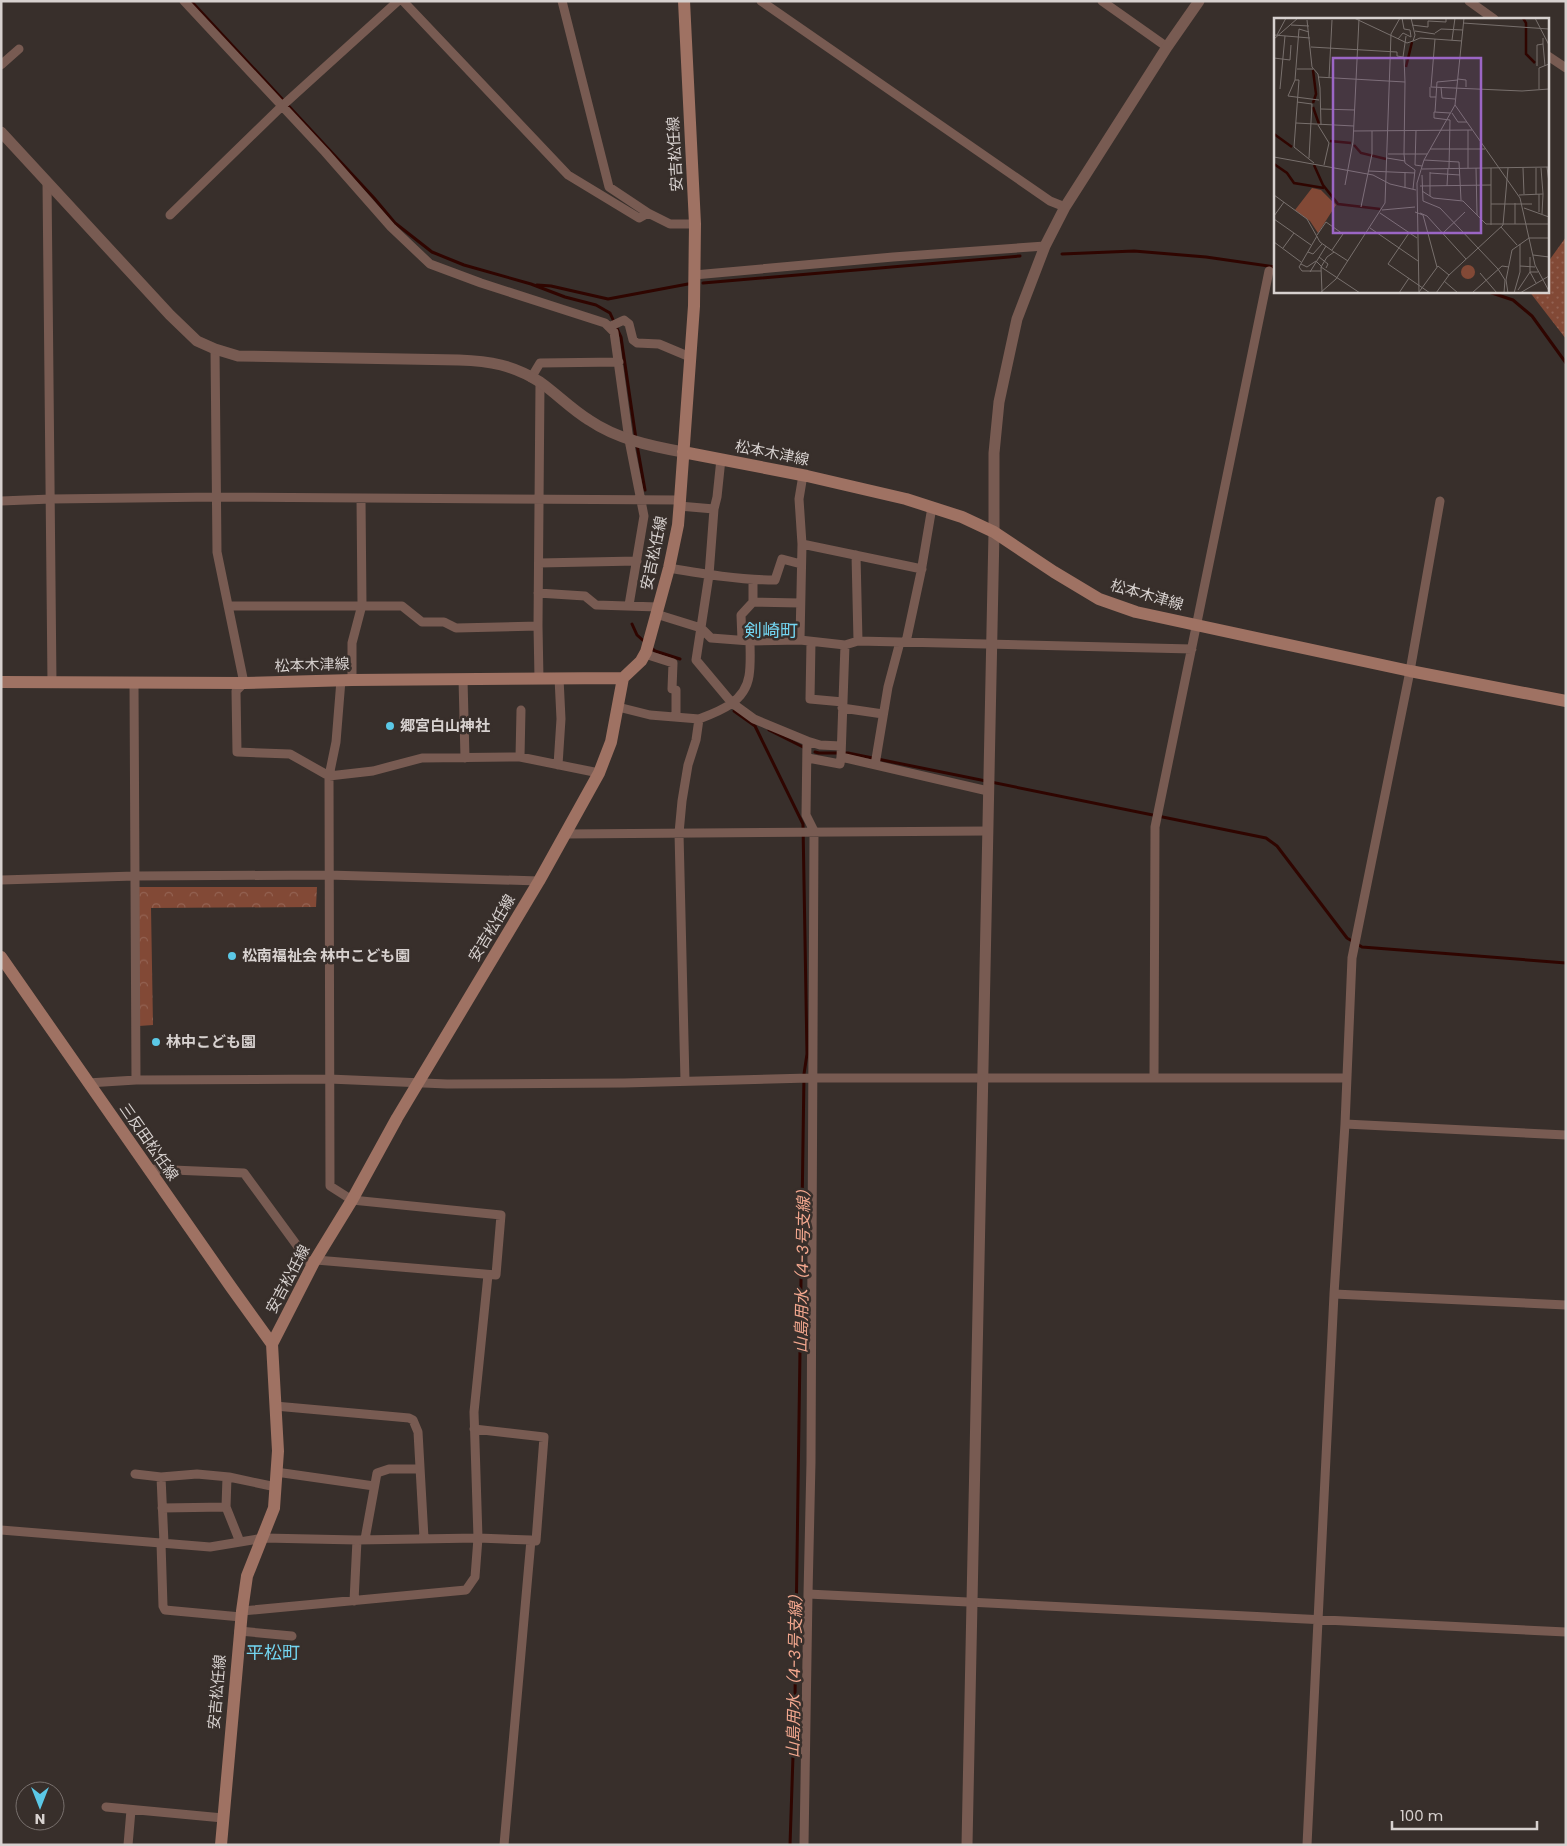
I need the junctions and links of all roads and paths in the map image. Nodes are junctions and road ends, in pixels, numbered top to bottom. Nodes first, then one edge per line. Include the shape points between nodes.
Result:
1 (184, 1) edge
2 (398, 1) edge
3 (403, 1) edge
4 (562, 1) edge
5 (684, 1) edge
6 (761, 1) edge
7 (1102, 1) edge
8 (1198, 1) edge
9 (1469, 1) edge
10 (1493, 18) edge
11 (1167, 47) junction
12 (19, 49) dead end
13 (1550, 57) edge
14 (1, 65) edge
15 (1566, 68) edge
16 (282, 106) junction
17 (1, 132) edge
18 (48, 181) junction
19 (1065, 207) junction
20 (648, 213) junction
21 (170, 215) dead end
22 (694, 224) junction
23 (1045, 246) junction
24 (1269, 271) dead end
25 (694, 276) junction
26 (610, 327) junction
27 (215, 349) junction
28 (690, 356) junction
29 (618, 362) junction
30 (535, 380) junction
31 (635, 442) junction
32 (683, 452) junction
33 (721, 460) junction
34 (802, 475) junction
35 (217, 497) junction
36 (362, 498) junction
37 (51, 499) junction
38 (646, 499) junction
39 (539, 500) junction
40 (1, 501) edge
41 (1440, 501) dead end
42 (680, 503) junction
43 (932, 507) junction
44 (714, 509) junction
45 (994, 532) junction
46 (802, 544) junction
47 (856, 555) junction
48 (637, 561) junction
49 (539, 563) junction
50 (801, 564) junction
51 (669, 568) junction
52 (922, 569) junction
53 (710, 575) junction
54 (752, 580) junction
55 (538, 593) junction
56 (753, 602) junction
57 (800, 603) junction
58 (362, 605) junction
59 (628, 605) junction
60 (228, 606) junction
61 (657, 611) junction
62 (1197, 625) junction
63 (538, 626) junction
64 (701, 628) junction
65 (746, 640) junction
66 (800, 640) junction
67 (858, 641) junction
68 (811, 642) junction
69 (903, 642) junction
70 (991, 644) junction
71 (845, 645) junction
72 (1192, 649) junction
73 (645, 653) junction
74 (1410, 671) junction
75 (559, 678) junction
76 (624, 678) junction
77 (463, 679) junction
78 (539, 679) junction
79 (346, 680) junction
80 (1, 682) edge
81 (52, 683) junction
82 (134, 683) junction
83 (244, 683) junction
84 (1566, 702) edge
85 (732, 703) junction
86 (842, 705) junction
87 (618, 708) junction
88 (521, 710) dead end
89 (883, 714) junction
90 (676, 717) junction
91 (698, 719) junction
92 (807, 741) junction
93 (841, 753) junction
94 (520, 757) junction
95 (465, 758) junction
96 (808, 758) junction
97 (875, 764) junction
98 (558, 765) junction
99 (599, 773) junction
100 (329, 776) junction
101 (988, 789) junction
102 (808, 831) junction
103 (987, 831) junction
104 (680, 833) junction
105 (565, 834) junction
106 (328, 875) junction
107 (135, 876) junction
108 (1, 880) edge
109 (539, 881) junction
110 (1, 957) edge
111 (1154, 1077) junction
112 (812, 1078) junction
113 (982, 1078) junction
114 (1347, 1078) junction
115 (329, 1079) junction
116 (136, 1080) junction
117 (685, 1081) junction
118 (419, 1082) junction
119 (88, 1083) junction
120 (1345, 1124) junction
121 (1566, 1135) edge
122 (149, 1169) junction
123 (352, 1200) junction
124 (314, 1263) junction
125 (488, 1274) junction
126 (1334, 1294) junction
127 (1566, 1305) edge
128 (272, 1344) junction
129 (276, 1406) junction
130 (474, 1429) junction
131 (420, 1469) junction
132 (276, 1472) junction
133 (135, 1474) dead end
134 (226, 1476) junction
135 (161, 1477) junction
136 (374, 1486) junction
137 (276, 1487) junction
138 (226, 1507) junction
139 (162, 1508) junction
140 (1, 1530) edge
141 (264, 1538) junction
142 (424, 1538) junction
143 (478, 1538) junction
144 (361, 1540) junction
145 (536, 1541) dead end
146 (240, 1542) junction
147 (162, 1543) junction
148 (808, 1594) junction
149 (354, 1601) junction
150 (972, 1602) junction
151 (241, 1614) junction
152 (1319, 1619) junction
153 (239, 1631) junction
154 (1566, 1632) edge
155 (292, 1636) dead end
156 (106, 1807) dead end
157 (131, 1810) junction
158 (223, 1818) junction
159 (128, 1845) edge
160 (221, 1845) edge
161 (504, 1845) edge
162 (804, 1845) edge
163 (967, 1845) edge
164 (1307, 1845) edge

1 - 16 street
2 - 16 street
3 - 20 street via 568,175 639,218
4 - 20 street via 609,186
5 - 22 main road, 安吉松任線
6 - 19 street via 1050,200
7 - 11 street
8 - 11 street
9 - 10 street
11 - 19 street
12 - 14 street
13 - 15 street
16 - 21 street
16 - 26 street via 391,227 430,264
17 - 18 street
18 - 27 street via 170,315 197,341
18 - 37 street
19 - 23 street
20 - 22 street via 670,224
22 - 25 main road, 安吉松任線
23 - 25 street
23 - 45 street via 1017,319 999,402 994,453
24 - 62 street
25 - 28 main road, 安吉松任線
26 - 28 street via 624,320 637,343 658,344
26 - 29 street via 614,332
27 - 30 street via 238,356 487,361 505,365
27 - 35 street
28 - 32 main road, 安吉松任線
29 - 30 street via 540,363
29 - 31 street
30 - 31 street via 589,421
30 - 39 street
31 - 32 street
31 - 38 street
32 - 33 main road, 松本木津線
32 - 42 main road, 安吉松任線
33 - 34 main road, 松本木津線
33 - 44 street
34 - 43 main road, 松本木津線
34 - 46 street via 799,499
35 - 36 street
35 - 37 street
35 - 60 street via 218,552
36 - 39 street
36 - 58 street
37 - 40 street
37 - 81 street
38 - 39 street
38 - 42 street
38 - 48 street
39 - 49 street
41 - 74 street
42 - 44 street
42 - 51 main road, 安吉松任線
43 - 45 main road, 松本木津線
43 - 52 street
44 - 53 street
45 - 62 main road, 松本木津線 via 1099,599 1136,612
45 - 70 street
46 - 47 street
46 - 50 street
47 - 52 street
47 - 67 street
48 - 49 street
48 - 59 street
49 - 55 street
50 - 54 street via 782,559 775,580
50 - 57 street
51 - 53 street
51 - 61 main road, 安吉松任線
52 - 69 street
53 - 54 street
53 - 64 street
54 - 56 street
55 - 59 street via 585,596 596,605
55 - 63 street
56 - 57 street
56 - 65 street via 741,615
57 - 66 street
58 - 60 street
58 - 63 street via 402,606 422,622 444,622 456,628
58 - 79 street
59 - 61 street
60 - 83 street
61 - 64 street
61 - 73 main road, 安吉松任線
62 - 72 street
62 - 74 main road, 松本木津線
63 - 78 street
64 - 65 street via 711,638
64 - 85 street via 696,660
65 - 66 street
65 - 85 street via 749,677 740,696
66 - 68 street
67 - 69 street
67 - 71 street
68 - 71 street
68 - 86 street via 810,699
69 - 70 street
69 - 89 street
70 - 72 street
70 - 101 street
71 - 86 street
72 - 111 street via 1155,837
73 - 76 main road, 安吉松任線
73 - 90 street via 673,663
74 - 84 main road, 松本木津線
74 - 114 street via 1353,952
75 - 76 main road, 松本木津線
75 - 78 main road, 松本木津線
75 - 98 street
76 - 87 main road, 安吉松任線
77 - 78 main road, 松本木津線
77 - 79 main road, 松本木津線
77 - 95 street
79 - 83 main road, 松本木津線
79 - 100 street
80 - 81 main road, 松本木津線
81 - 82 main road, 松本木津線
82 - 83 main road, 松本木津線
82 - 107 street
83 - 100 street via 236,691 237,752 290,754
85 - 91 street
85 - 92 street via 754,718
86 - 89 street
86 - 93 street
87 - 90 street via 650,716
87 - 99 main road, 安吉松任線 via 611,742
88 - 94 street
89 - 97 street
90 - 91 street
91 - 104 street via 682,801
92 - 93 street
92 - 96 street
93 - 96 street via 840,764
93 - 97 street
94 - 95 street
94 - 98 street
95 - 100 street via 422,758 373,771
96 - 102 street
97 - 101 street
98 - 99 street
99 - 105 main road, 安吉松任線
100 - 106 street
101 - 103 street
102 - 103 street
102 - 104 street
102 - 112 street
103 - 113 street
104 - 105 street
104 - 117 street
105 - 109 main road, 安吉松任線
106 - 107 street
106 - 109 street
106 - 115 street
107 - 108 street
107 - 116 street
109 - 118 main road, 安吉松任線
110 - 119 main road, 三反田松任線
111 - 113 street
111 - 114 street
112 - 113 street
112 - 117 street
112 - 148 street
113 - 150 street
114 - 120 street
115 - 116 street
115 - 118 street
115 - 123 street via 330,1186
116 - 119 street
117 - 118 street
118 - 123 main road, 安吉松任線
119 - 122 main road, 三反田松任線
120 - 121 street
120 - 126 street
122 - 124 street via 244,1173
122 - 128 main road, 三反田松任線
123 - 124 main road, 安吉松任線
123 - 125 street via 501,1215 496,1275
124 - 125 street
124 - 128 main road, 安吉松任線
125 - 130 street
126 - 127 street
126 - 152 street
128 - 129 main road, 安吉松任線
129 - 131 street via 409,1418 418,1432
129 - 132 main road, 安吉松任線
130 - 143 street
130 - 145 street via 544,1437
131 - 136 street via 389,1469 376,1473
131 - 142 street
132 - 136 street
132 - 137 main road, 安吉松任線
133 - 135 street
134 - 135 street
134 - 137 street
134 - 138 street
135 - 139 street
136 - 144 street
137 - 141 main road, 安吉松任線 via 274,1508
138 - 139 street
138 - 146 street
139 - 147 street
140 - 147 street
141 - 144 street
141 - 146 street
141 - 151 main road, 安吉松任線 via 248,1576
142 - 143 street
142 - 144 street
143 - 149 street via 475,1577 466,1590
143 - 161 street via 531,1540
144 - 149 street
146 - 147 street via 210,1548
147 - 151 street via 165,1610
148 - 150 street
148 - 162 street
149 - 151 street
150 - 152 street
150 - 163 street
151 - 153 main road, 安吉松任線
152 - 154 street
152 - 164 street
153 - 155 street
153 - 158 main road, 安吉松任線
156 - 157 street
157 - 158 street
157 - 159 street
158 - 160 main road, 安吉松任線

